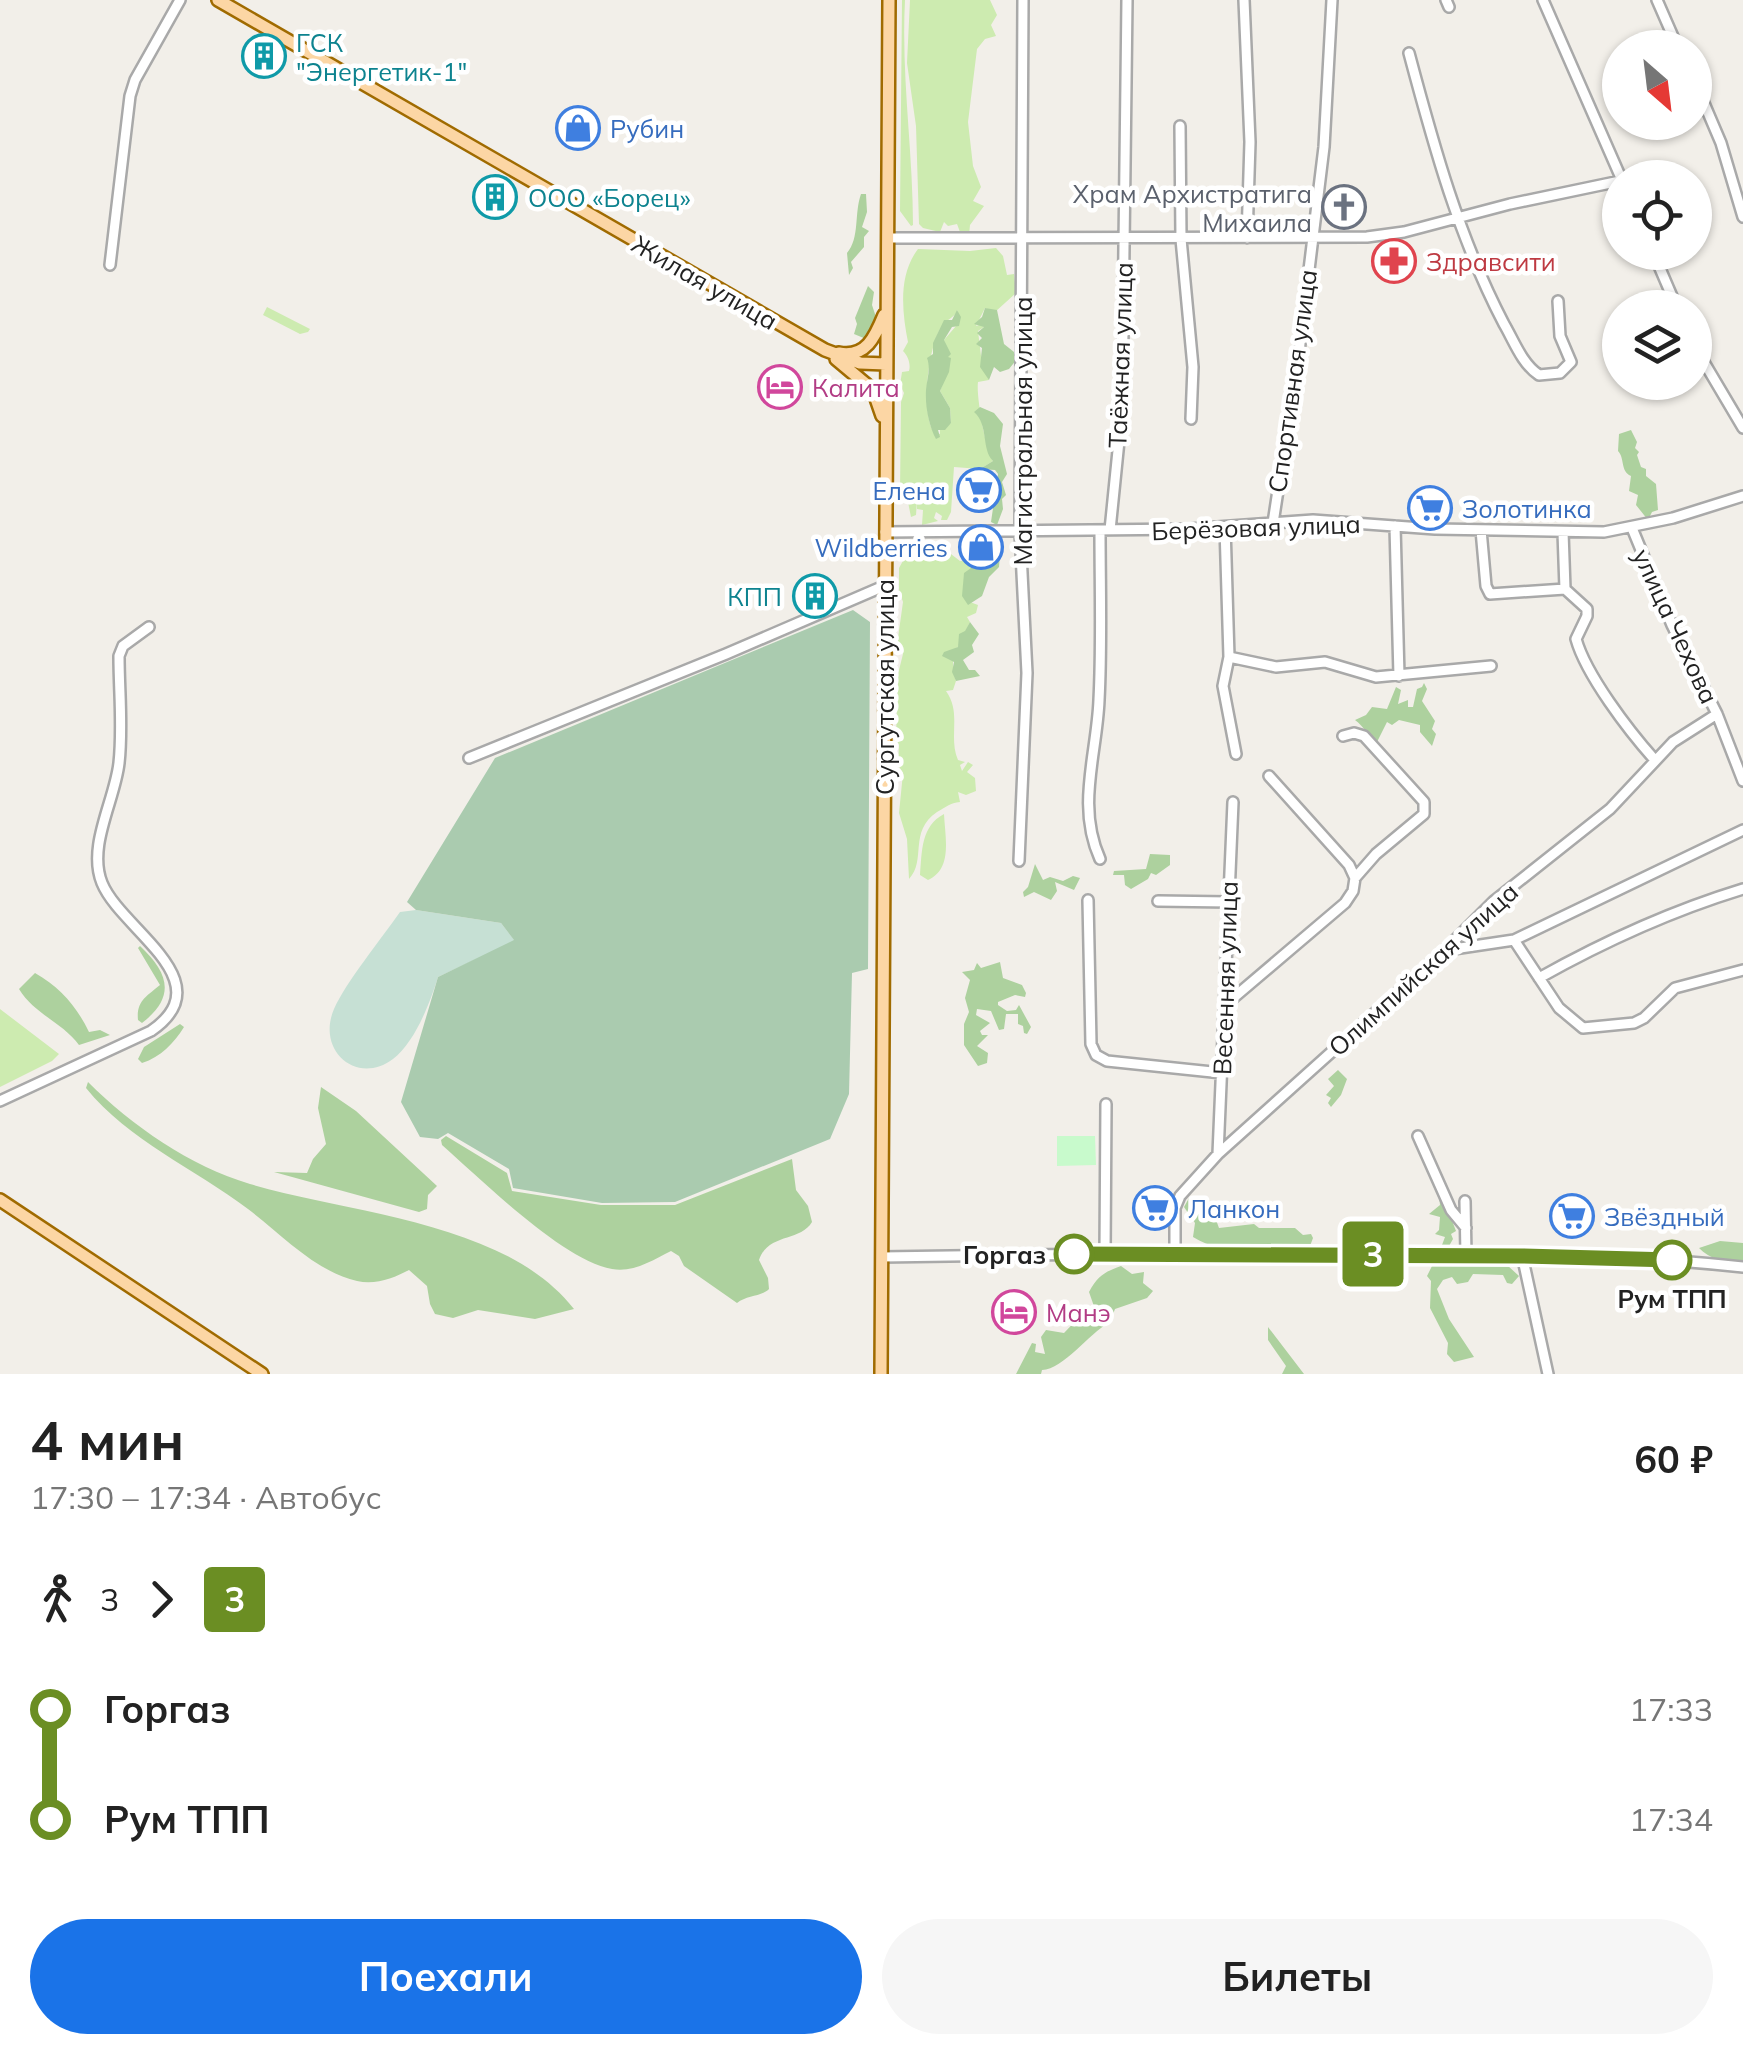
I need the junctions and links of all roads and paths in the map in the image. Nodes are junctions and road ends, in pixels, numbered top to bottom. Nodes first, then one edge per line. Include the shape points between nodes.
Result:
1 (180, 0) edge
2 (218, 0) edge
3 (889, 0) edge
4 (1024, 0) edge
5 (1127, 0) edge
6 (1244, 0) edge
7 (1332, 0) edge
8 (1543, 0) edge
9 (1657, 0) edge
10 (1670, 30) edge
11 (1409, 54) dead end
12 (1712, 120) edge
13 (1180, 126) dead end
14 (1613, 160) edge
15 (1602, 183) edge
16 (1743, 217) edge
17 (1456, 218) junction
18 (889, 238) junction
19 (1021, 238) junction
20 (1247, 238) junction
21 (1123, 239) junction
22 (1182, 239) junction
23 (1310, 239) junction
24 (110, 266) dead end
25 (1558, 301) dead end
26 (888, 304) junction
27 (825, 350) junction
28 (886, 364) junction
29 (1712, 376) edge
30 (1190, 419) dead end
31 (1743, 428) edge
32 (886, 431) junction
33 (1743, 496) edge
34 (1273, 523) junction
35 (1225, 526) junction
36 (1395, 526) junction
37 (1632, 528) junction
38 (1105, 530) junction
39 (1481, 530) junction
40 (885, 532) junction
41 (1020, 532) junction
42 (1564, 532) junction
43 (884, 586) junction
44 (1565, 589) junction
45 (149, 628) dead end
46 (1229, 656) junction
47 (1491, 666) dead end
48 (1399, 676) junction
49 (1717, 714) junction
50 (1342, 736) dead end
51 (1236, 754) dead end
52 (468, 758) dead end
53 (1654, 760) junction
54 (1269, 776) dead end
55 (1743, 781) edge
56 (1233, 802) dead end
57 (1743, 830) edge
58 (1100, 858) dead end
59 (1019, 862) dead end
60 (1354, 878) junction
61 (1743, 890) edge
62 (1088, 900) dead end
63 (1158, 901) dead end
64 (1229, 902) junction
65 (1514, 940) junction
66 (1445, 950) junction
67 (1743, 970) edge
68 (1539, 978) junction
69 (1225, 1006) junction
70 (1222, 1072) junction
71 (0, 1101) edge
72 (1106, 1104) dead end
73 (1418, 1136) dead end
74 (1218, 1154) junction
75 (0, 1200) edge
76 (1466, 1201) dead end
77 (1466, 1228) junction
78 (1175, 1252) junction
79 (1105, 1254) junction
80 (1466, 1255) junction
81 (1522, 1256) junction
82 (882, 1257) junction
83 (1743, 1268) edge
84 (262, 1374) edge
85 (881, 1374) edge
86 (1548, 1374) edge

1 - 24 street via 130,96
2 - 27 main road, Жилая улица
3 - 18 main road, Сургутская улица
4 - 19 street, Магистральная улица
5 - 21 street, Таёжная улица
6 - 20 street
7 - 23 street, Спортивная улица via 1324,147
8 - 14 street
9 - 10 street
11 - 17 street
12 - 16 street
13 - 22 street
15 - 17 street
17 - 23 street via 1384,236
17 - 25 street via 1513,340 1539,375 1560,373 1571,362 1560,336
18 - 19 street
18 - 26 main road, Сургутская улица
19 - 21 street
19 - 41 street, Магистральная улица
20 - 22 street
20 - 23 street
21 - 22 street
21 - 38 street, Таёжная улица via 1122,411
22 - 30 street
23 - 34 street, Спортивная улица
26 - 27 main road via 864,349 848,355
26 - 28 main road, Сургутская улица
27 - 28 main road, Жилая улица
27 - 32 main road via 873,390
28 - 32 main road, Сургутская улица
29 - 31 street
32 - 40 main road, Сургутская улица
33 - 37 street, Берёзовая улица
34 - 35 street, Берёзовая улица
34 - 36 street, Берёзовая улица
35 - 38 street, Берёзовая улица
35 - 46 street
36 - 39 street, Берёзовая улица
36 - 48 street
37 - 42 street, Берёзовая улица
37 - 49 street, улица Чехова
38 - 41 street, Берёзовая улица
38 - 58 street, Таёжная улица via 1099,713 1086,789
39 - 42 street, Берёзовая улица
39 - 44 street via 1490,594
40 - 41 street, Берёзовая улица
40 - 43 main road, Сургутская улица
41 - 59 street, Магистральная улица via 1027,673
42 - 44 street
43 - 52 street
43 - 82 main road, Сургутская улица
44 - 53 street via 1587,609 1576,640 1584,659
45 - 71 street via 119,656 120,760 98,867 118,909 169,966 174,1002 151,1032
46 - 48 street via 1276,668 1325,662 1364,675
46 - 51 street via 1224,701
47 - 48 street
49 - 53 street, Олимпийская улица
49 - 55 street, улица Чехова
50 - 60 street via 1364,736 1426,808
53 - 66 street, Олимпийская улица via 1610,809 1494,900
54 - 60 street
56 - 64 street, Весенняя улица
57 - 65 street
60 - 69 street via 1345,903
61 - 68 street via 1678,909
62 - 70 street via 1096,1055
63 - 64 street
64 - 69 street, Весенняя улица
65 - 66 street
65 - 68 street
66 - 74 street, Олимпийская улица
67 - 68 street via 1675,988 1634,1023 1591,1029 1559,1008
69 - 70 street, Весенняя улица
70 - 74 street, Весенняя улица
72 - 79 street
73 - 77 street
74 - 78 street, Олимпийская улица via 1180,1196
75 - 84 main road
76 - 77 street
77 - 80 street
78 - 79 street
78 - 80 street
79 - 82 street
80 - 81 street
81 - 83 street
81 - 86 street
82 - 85 main road, Сургутская улица

